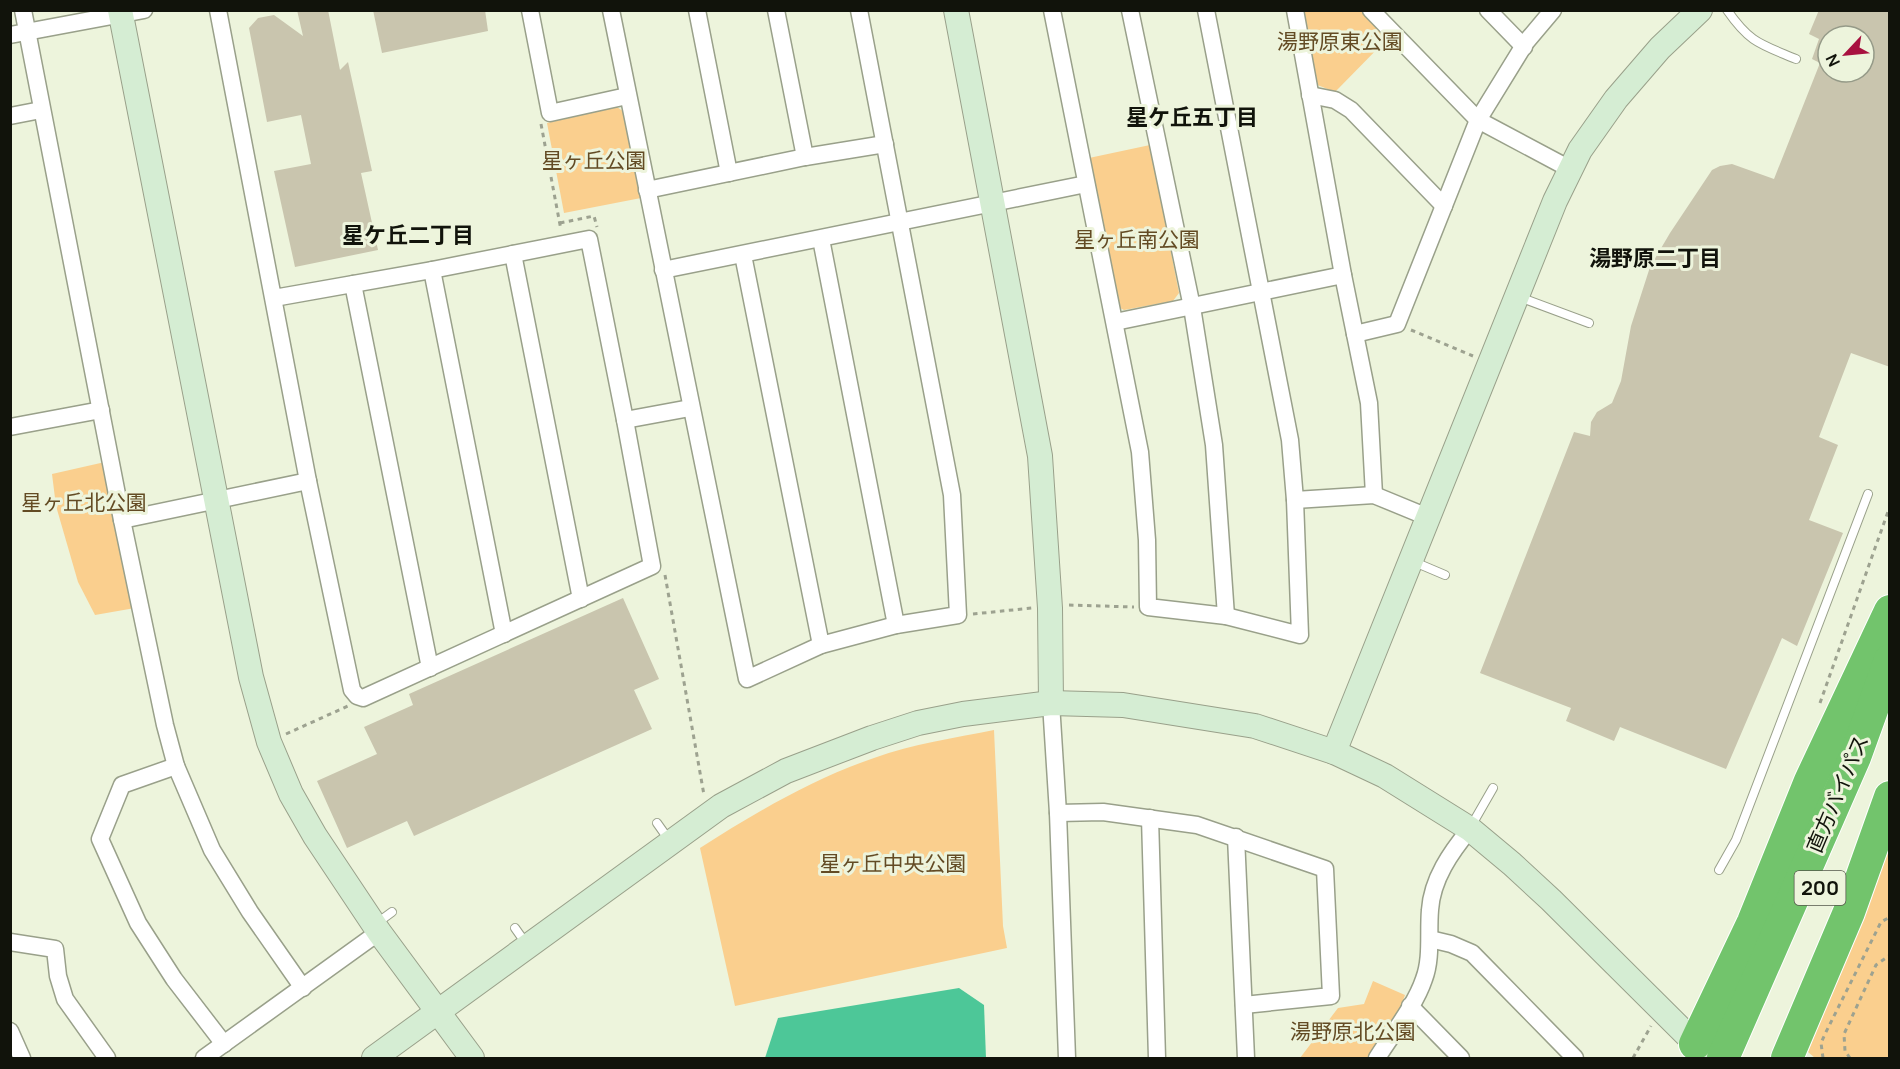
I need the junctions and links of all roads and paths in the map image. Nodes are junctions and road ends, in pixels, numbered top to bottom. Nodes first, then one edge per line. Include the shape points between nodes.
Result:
1 (22, 10) edge
2 (218, 10) edge
3 (530, 10) edge
4 (611, 10) edge
5 (697, 10) edge
6 (776, 10) edge
7 (859, 10) edge
8 (956, 10) edge
9 (1053, 10) edge
10 (1130, 10) edge
11 (1206, 10) edge
12 (1295, 10) edge
13 (1371, 10) edge
14 (1488, 10) edge
15 (1553, 10) edge
16 (1700, 10) edge
17 (1727, 10) edge
18 (128, 12) edge
19 (19, 33) edge
20 (1524, 46) junction
21 (1796, 59) dead end
22 (1310, 95) junction
23 (627, 96) junction
24 (41, 110) junction
25 (10, 116) edge
26 (1478, 120) junction
27 (885, 144) junction
28 (805, 158) junction
29 (1570, 169) junction
30 (729, 173) junction
31 (1086, 184) junction
32 (647, 189) junction
33 (993, 202) junction
34 (1444, 206) junction
35 (900, 222) junction
36 (821, 239) junction
37 (513, 254) junction
38 (743, 255) junction
39 (432, 270) junction
40 (663, 270) junction
41 (1343, 275) junction
42 (353, 284) junction
43 (1262, 293) junction
44 (1517, 296) junction
45 (274, 298) junction
46 (1191, 307) junction
47 (1115, 322) junction
48 (1589, 323) dead end
49 (1397, 324) junction
50 (1355, 334) junction
51 (1473, 356) dead end
52 (690, 408) junction
53 (101, 410) junction
54 (625, 420) junction
55 (10, 427) edge
56 (308, 481) junction
57 (1868, 494) dead end
58 (1374, 495) junction
59 (1295, 500) junction
60 (217, 501) junction
61 (1890, 506) edge
62 (1430, 518) junction
63 (122, 520) junction
64 (1412, 561) junction
65 (1445, 575) dead end
66 (581, 599) junction
67 (1068, 605) dead end
68 (1148, 607) junction
69 (1036, 608) dead end
70 (1890, 611) edge
71 (958, 615) junction
72 (1226, 616) junction
73 (896, 625) junction
74 (504, 633) junction
75 (821, 645) junction
76 (1890, 660) edge
77 (430, 668) junction
78 (363, 698) junction
79 (1051, 703) junction
80 (1816, 713) dead end
81 (1890, 717) edge
82 (282, 736) dead end
83 (1334, 752) junction
84 (176, 766) junction
85 (1493, 788) dead end
86 (1890, 797) edge
87 (1058, 813) junction
88 (1150, 818) junction
89 (1470, 829) junction
90 (1236, 837) junction
91 (1719, 870) dead end
92 (1890, 917) edge
93 (381, 923) junction
94 (1430, 939) junction
95 (10, 942) edge
96 (1890, 955) edge
97 (303, 988) junction
98 (1244, 1005) junction
99 (1410, 1006) junction
100 (437, 1012) junction
101 (1652, 1024) dead end
102 (10, 1031) edge
103 (224, 1044) junction
104 (1719, 1054) edge
105 (22, 1059) edge
106 (107, 1059) edge
107 (204, 1059) edge
108 (374, 1059) edge
109 (472, 1059) edge
110 (1068, 1059) edge
111 (1157, 1059) edge
112 (1246, 1059) edge
113 (1377, 1059) edge
114 (1461, 1059) edge
115 (1575, 1059) edge
116 (1634, 1059) edge
117 (1787, 1059) edge
118 (1823, 1059) edge
119 (1850, 1059) edge

1 - 19 street
2 - 45 street
3 - 23 street via 550,113
4 - 23 street
5 - 30 street
6 - 28 street
7 - 27 street
8 - 33 street
9 - 31 street
10 - 46 street
11 - 43 street
12 - 22 street
13 - 26 street
14 - 20 street
15 - 20 street
16 - 29 street via 1660,48 1617,99
17 - 21 lane via 1756,43
18 - 19 street
18 - 60 street
19 - 24 street
20 - 26 street
22 - 34 street via 1335,100 1351,110
22 - 41 street
23 - 32 street
24 - 25 street
24 - 53 street
26 - 29 street
26 - 34 street
27 - 28 street
27 - 35 street
28 - 30 street
29 - 44 street
30 - 32 street
31 - 33 street
31 - 47 street
32 - 40 street
33 - 35 street
33 - 79 street via 1040,456 1050,608
34 - 49 street
35 - 36 street
35 - 71 street via 952,495
36 - 38 street
36 - 73 street
37 - 39 street
37 - 54 street via 589,239
37 - 66 street
38 - 40 street
38 - 75 street
39 - 42 street
39 - 74 street
40 - 52 street
41 - 43 street
41 - 50 street
42 - 45 street
42 - 77 street
43 - 46 street
43 - 59 street via 1290,440
44 - 48 lane
44 - 62 street
45 - 56 street
46 - 47 street
46 - 72 street via 1214,445
47 - 68 street via 1140,452
49 - 50 street
49 - 51 path
50 - 58 street via 1369,403
52 - 54 street
52 - 75 street via 747,679
53 - 55 street
53 - 63 street
54 - 66 street via 652,566
56 - 60 street
56 - 78 street via 352,690
57 - 91 lane via 1736,840
58 - 59 street
58 - 62 street
59 - 72 street via 1300,635
60 - 63 street
60 - 93 street via 251,677 269,742 291,794 315,836
61 - 80 path
62 - 64 street
63 - 84 street
64 - 65 lane
64 - 83 street
66 - 74 street
67 - 68 path
68 - 72 street
69 - 71 path
70 - 104 highway via 1810,781 1753,921
71 - 73 street
73 - 75 street
74 - 77 street
76 - 104 highway, 直方バイパス / 200 via 1855,757
77 - 78 street
78 - 82 path
79 - 83 street via 1123,705 1255,726
79 - 87 street
79 - 100 street via 918,723 786,771 664,833 521,937
81 - 104 highway, 直方バイパス / 200 via 1819,893
83 - 89 street via 1385,776
84 - 97 street via 212,850
84 - 103 street via 122,785 100,839 138,923 174,979
85 - 89 lane
86 - 117 highway via 1849,912
87 - 88 street via 1103,812
87 - 110 street
88 - 90 street via 1197,825
88 - 111 street
89 - 94 street via 1444,865 1435,888
89 - 104 street
90 - 98 street
90 - 98 street via 1325,869 1331,996
92 - 118 path via 1881,922 1825,1034 1821,1043
93 - 97 street
93 - 100 street
94 - 99 street via 1425,979
94 - 115 street via 1472,953
95 - 106 street via 56,949 65,999
96 - 119 path via 1876,965 1844,1034
97 - 103 street
98 - 112 street
99 - 113 street
99 - 114 street
100 - 108 street
100 - 109 street
101 - 116 path
102 - 105 street
103 - 107 street

